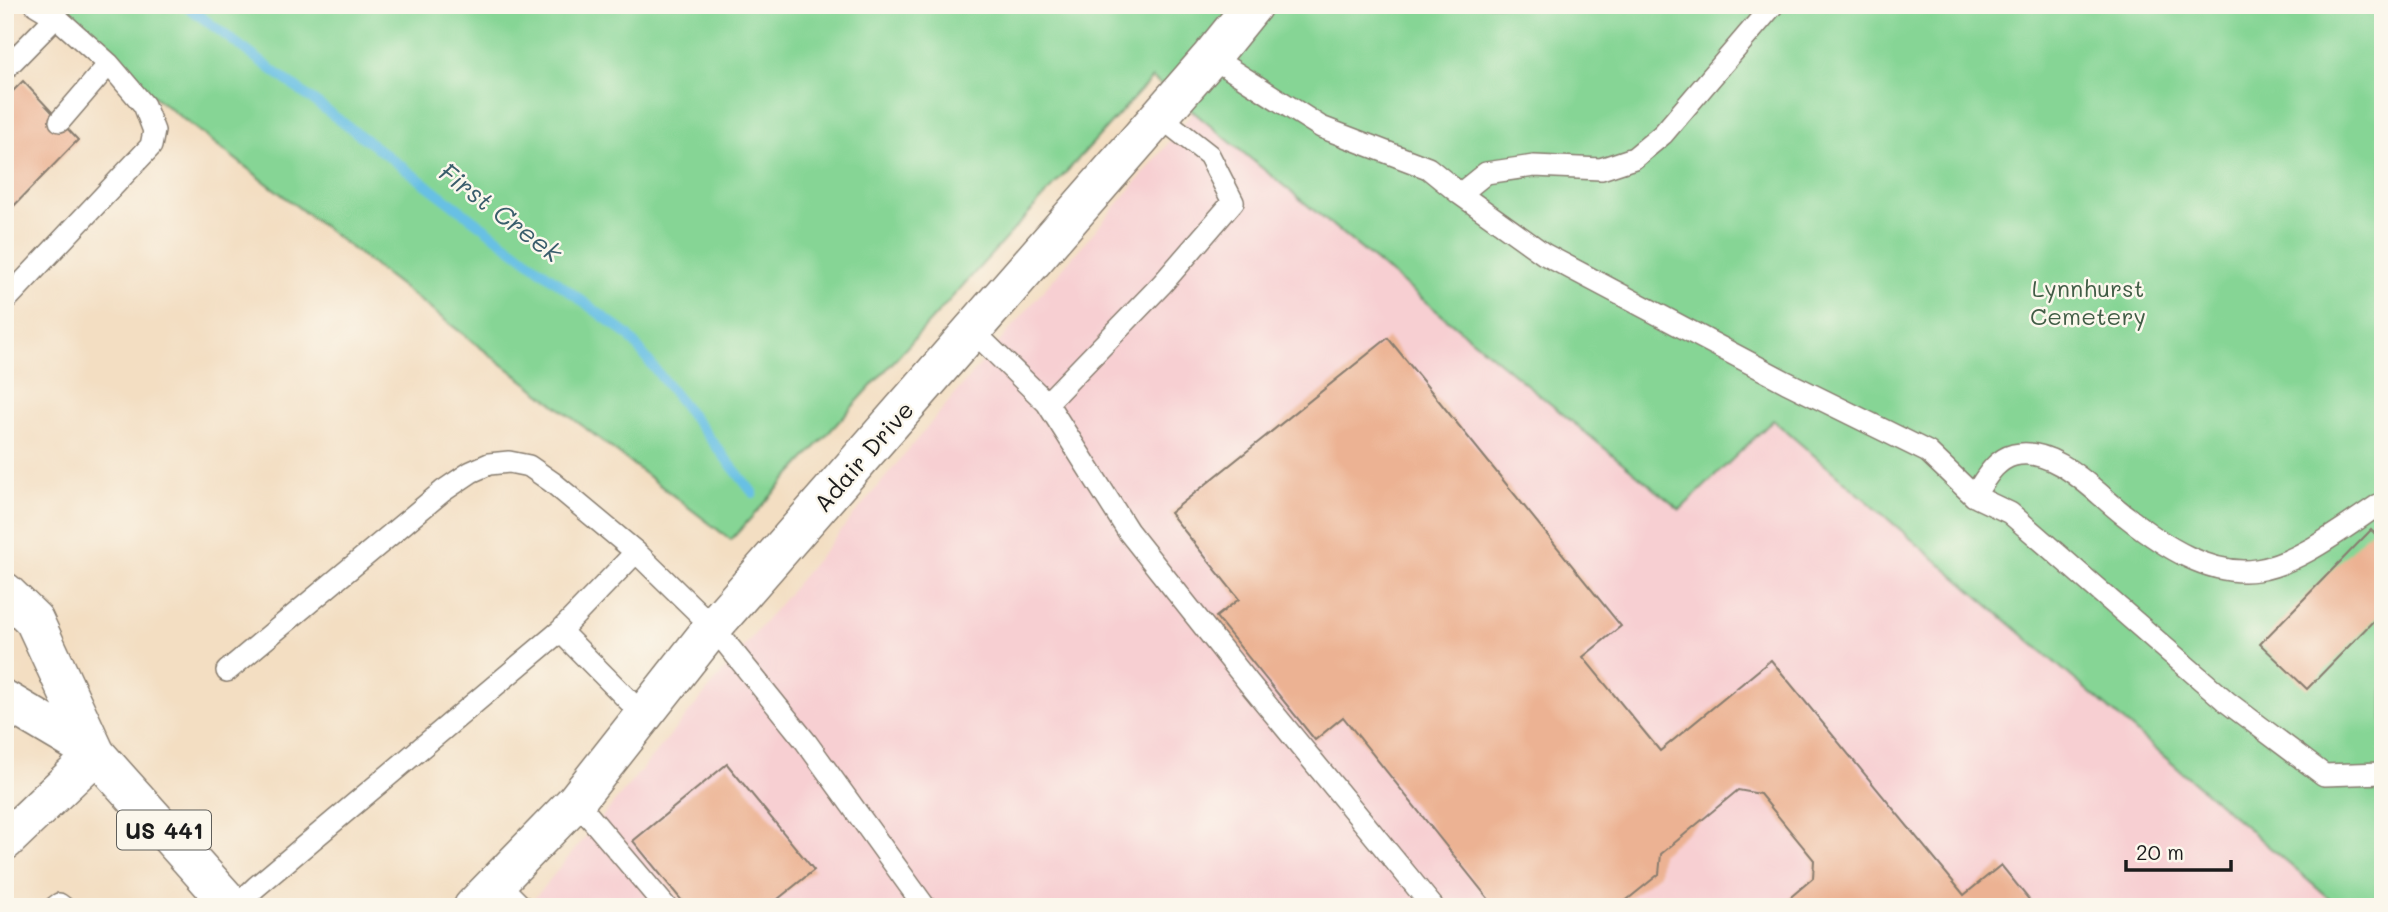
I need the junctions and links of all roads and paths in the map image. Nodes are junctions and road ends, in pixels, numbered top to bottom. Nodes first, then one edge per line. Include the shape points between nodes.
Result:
1 (36, 5) edge
2 (1253, 5) edge
3 (1773, 5) edge
4 (56, 17) junction
5 (1211, 57) junction
6 (109, 64) junction
7 (5, 69) edge
8 (1158, 116) junction
9 (60, 121) dead end
10 (1460, 194) junction
11 (5, 301) edge
12 (973, 331) junction
13 (1047, 403) junction
14 (1974, 496) junction
15 (2383, 502) edge
16 (636, 552) junction
17 (5, 592) edge
18 (713, 627) junction
19 (560, 631) junction
20 (226, 671) dead end
21 (5, 700) edge
22 (642, 714) junction
23 (96, 754) junction
24 (2383, 773) edge
25 (576, 801) junction
26 (5, 841) edge
27 (497, 899) edge
28 (55, 907) edge
29 (63, 907) edge
30 (234, 907) edge
31 (666, 907) edge
32 (925, 907) edge
33 (1433, 907) edge

1 - 4 lane
2 - 5 street, Adair Drive
3 - 10 lane via 1663,134 1634,158 1601,169 1534,166 1486,173
4 - 6 lane
4 - 7 lane
5 - 8 street, Adair Drive
5 - 10 lane via 1321,127 1428,168
6 - 9 lane
6 - 11 lane via 144,105 154,131 151,146
8 - 12 street, Adair Drive
8 - 13 lane via 1209,155 1233,202 1162,284
10 - 14 lane via 1544,254 1928,452
12 - 13 lane
12 - 18 street, Adair Drive
13 - 33 lane via 1128,531
14 - 15 lane via 1995,465 2013,455 2034,455 2057,462 2127,518 2183,554 2207,565 2244,570 2290,561
14 - 24 lane via 2010,513 2227,702 2323,775
16 - 18 lane
16 - 19 lane
16 - 20 lane via 529,466 489,464 443,491
17 - 23 street, US 441 via 34,620
18 - 22 street, Adair Drive
18 - 32 lane via 806,741
19 - 22 lane
19 - 30 lane
21 - 23 street, US 441
22 - 25 street, Adair Drive
23 - 26 street
23 - 30 street, US 441
25 - 27 street, Adair Drive
25 - 31 lane
28 - 29 lane

